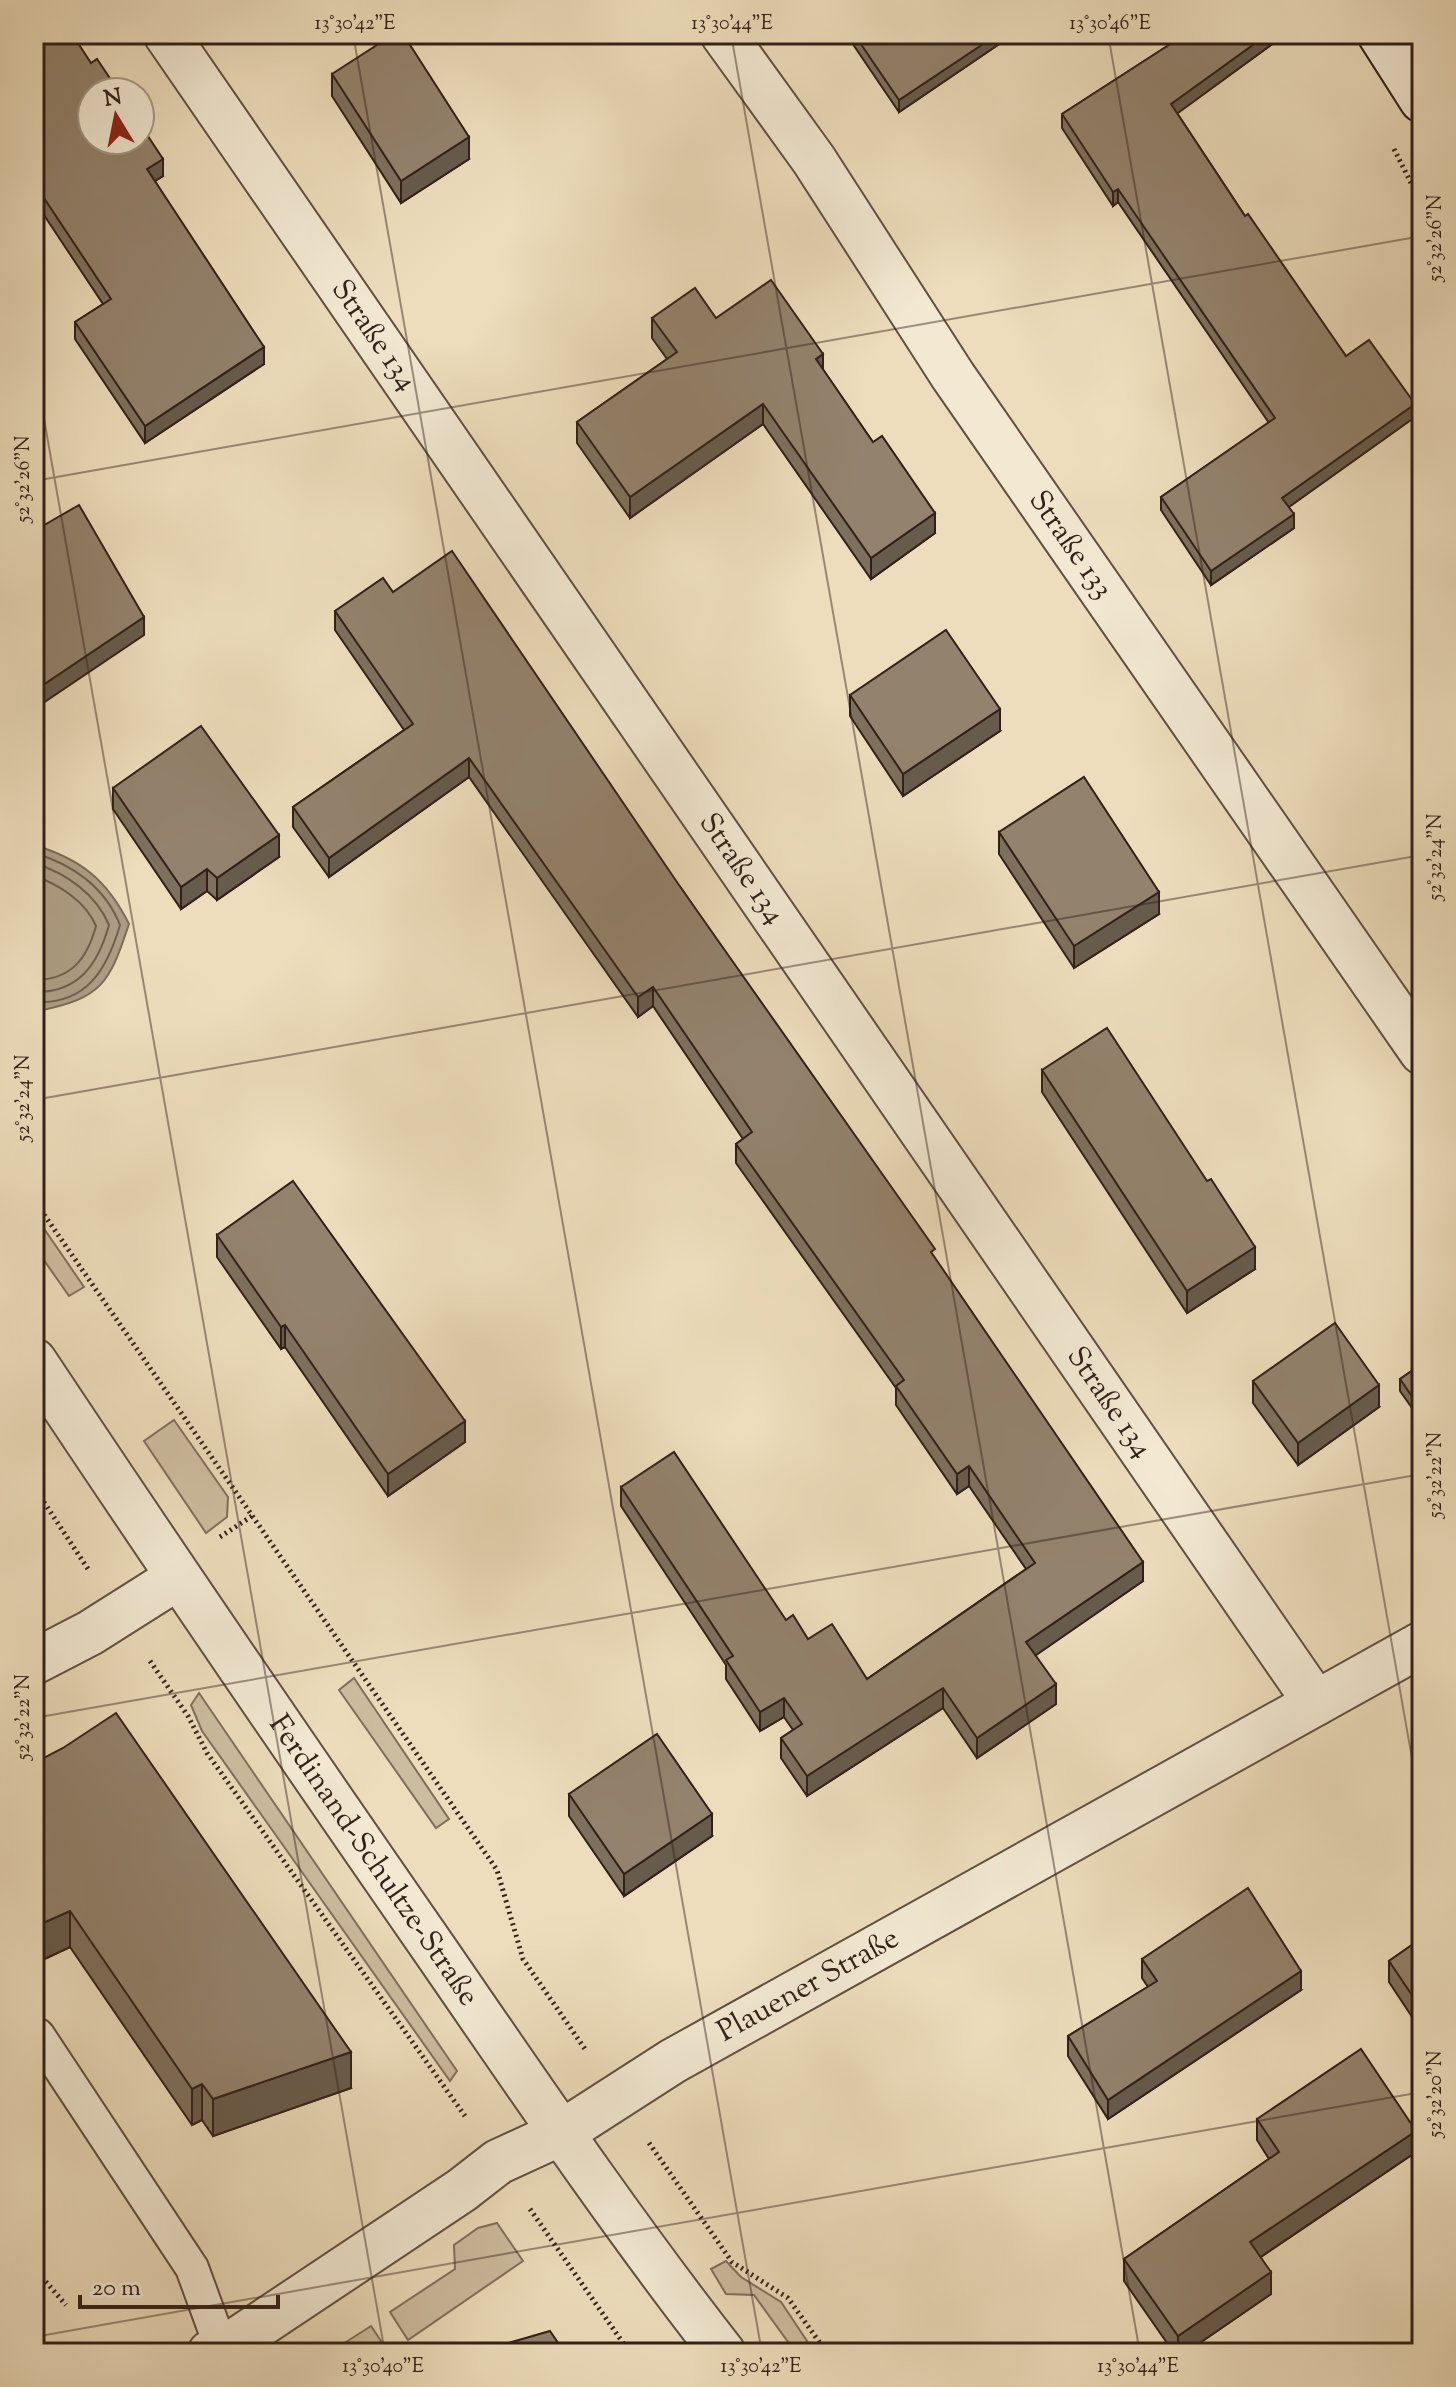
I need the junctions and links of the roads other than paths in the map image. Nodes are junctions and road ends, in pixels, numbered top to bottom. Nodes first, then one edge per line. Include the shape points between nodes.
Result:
1 (166, 34) edge
2 (723, 34) edge
3 (1380, 34) edge
4 (1422, 100) edge
5 (1422, 1052) edge
6 (34, 1361) edge
7 (177, 1578) junction
8 (1422, 1644) edge
9 (34, 1662) edge
10 (1316, 1703) junction
11 (34, 2036) edge
12 (561, 2133) junction
13 (216, 2351) edge
14 (723, 2353) edge

1 - 10 street, Straße 134
2 - 5 street, Straße 133
3 - 4 street
6 - 7 street, Ferdinand-Schultze-Straße
7 - 9 street
7 - 12 street, Ferdinand-Schultze-Straße
8 - 10 street, Plauener Straße
10 - 12 street, Plauener Straße via 617,2095
11 - 13 lane via 192,2268
12 - 13 street, Plauener Straße via 498,2162
12 - 14 street, Ferdinand-Schultze-Straße

